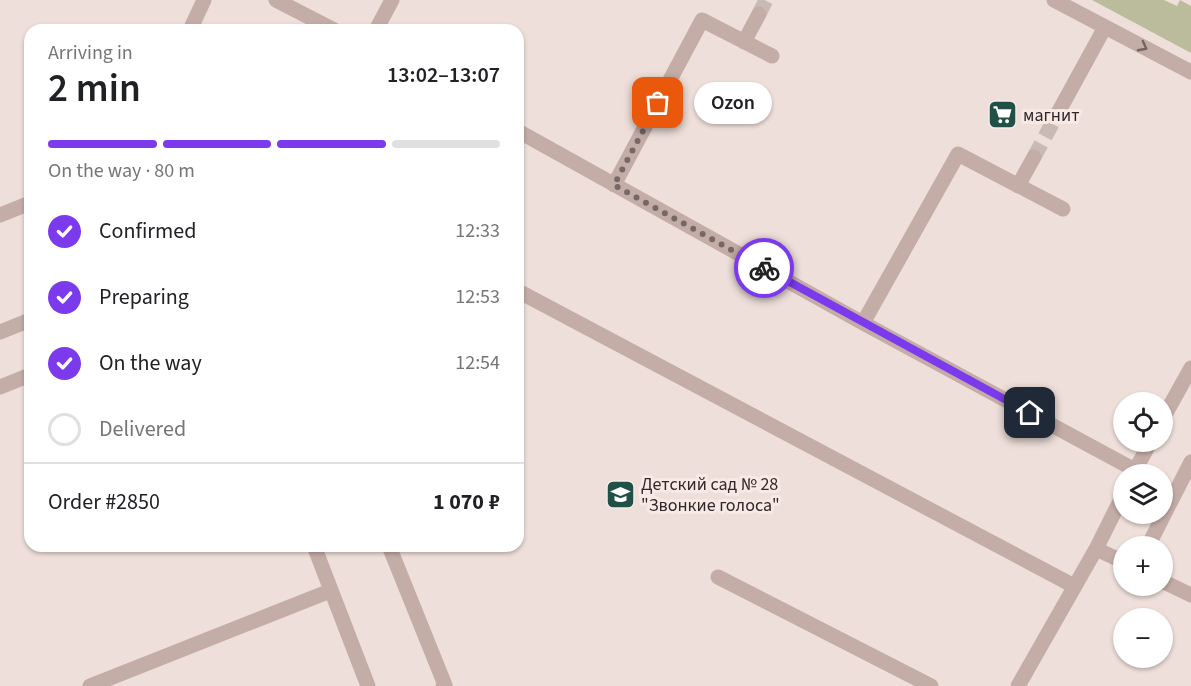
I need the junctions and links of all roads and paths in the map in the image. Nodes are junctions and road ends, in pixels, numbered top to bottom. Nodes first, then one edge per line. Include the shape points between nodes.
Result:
1 (204, 0) edge
2 (276, 0) edge
3 (392, 0) edge
4 (1054, 0) edge
5 (759, 14) tunnel mouth
6 (193, 24) edge
7 (322, 24) edge
8 (379, 24) edge
9 (1105, 27) junction
10 (744, 42) junction
11 (772, 56) dead end
12 (1191, 72) edge
13 (1059, 111) tunnel mouth
14 (524, 134) edge
15 (1034, 157) tunnel mouth
16 (614, 185) junction
17 (1018, 186) junction
18 (24, 206) edge
19 (1063, 209) dead end
20 (0, 215) edge
21 (524, 294) edge
22 (24, 322) edge
23 (863, 323) junction
24 (0, 332) edge
25 (1191, 368) edge
26 (24, 377) edge
27 (0, 387) edge
28 (1173, 400) edge
29 (1191, 462) edge
30 (1119, 464) edge
31 (1113, 515) edge
32 (1153, 536) edge
33 (1096, 549) junction
34 (316, 552) edge
35 (391, 552) edge
36 (1113, 557) edge
37 (718, 577) dead end
38 (1074, 586) junction
39 (1173, 586) edge
40 (330, 591) junction
41 (1191, 595) edge
42 (90, 686) edge
43 (368, 686) edge
44 (443, 686) edge
45 (932, 686) edge
46 (1018, 686) edge

1 - 6 street
2 - 7 street
3 - 8 street
4 - 9 street
5 - 10 street
9 -> 12 street
9 - 13 street
10 - 11 street
10 - 16 street via 702,20
14 - 16 street
15 - 17 street
16 - 23 street
17 - 19 street
17 - 23 street via 957,154
18 - 20 street
21 - 38 street
22 - 24 street
23 - 30 street
25 - 28 street
26 - 27 street
29 - 32 street
31 - 33 street
33 - 36 street
33 - 38 street
34 - 40 street
35 - 44 street via 446,685
37 - 45 street
38 - 46 street
39 - 41 street
40 - 42 street
40 - 43 street

